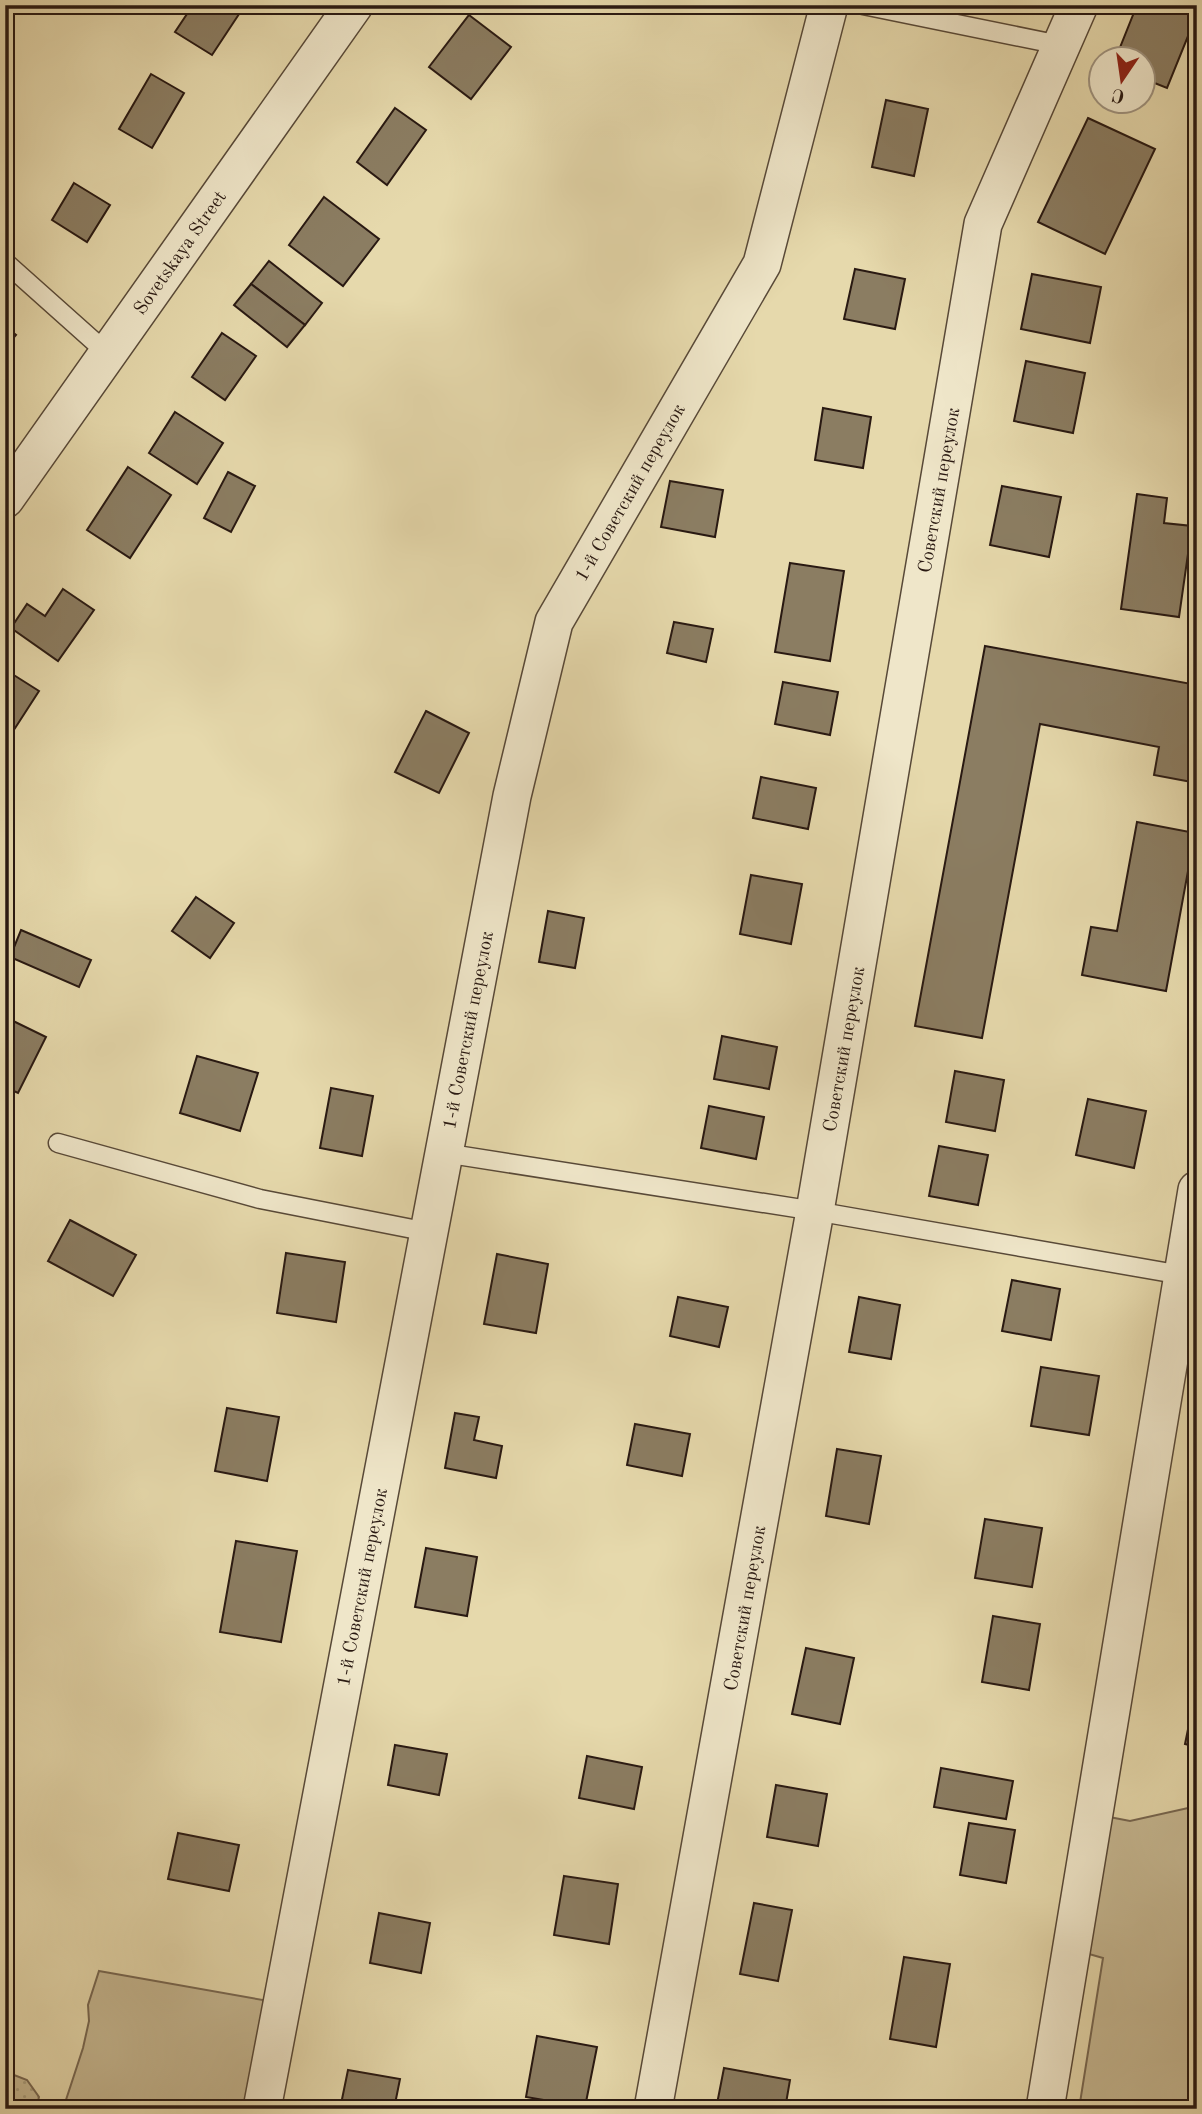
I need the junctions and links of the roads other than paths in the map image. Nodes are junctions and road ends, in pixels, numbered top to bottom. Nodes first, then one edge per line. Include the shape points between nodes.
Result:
1 (354, 5) edge
2 (829, 5) edge
3 (863, 5) edge
4 (1079, 5) edge
5 (1060, 45) junction
6 (5, 262) edge
7 (107, 353) junction
8 (5, 499) edge
9 (58, 1143) dead end
10 (444, 1153) junction
11 (1197, 1190) edge
12 (815, 1211) junction
13 (429, 1232) junction
14 (1182, 1275) junction
15 (261, 2109) edge
16 (653, 2109) edge
17 (1045, 2109) edge

1 - 7 street, Sovetskaya Street
2 - 10 street, 1-й Советский переулок via 762,264 554,622 512,796
3 - 5 lane
4 - 5 street, Советский переулок
5 - 12 street, Советский переулок via 983,224
6 - 7 lane
7 - 8 street, Sovetskaya Street
9 - 13 lane via 260,1199
10 - 12 lane
10 - 13 street, 1-й Советский переулок
11 - 14 street
12 - 14 lane
12 - 16 street, Советский переулок
13 - 15 street, 1-й Советский переулок
14 - 17 street

